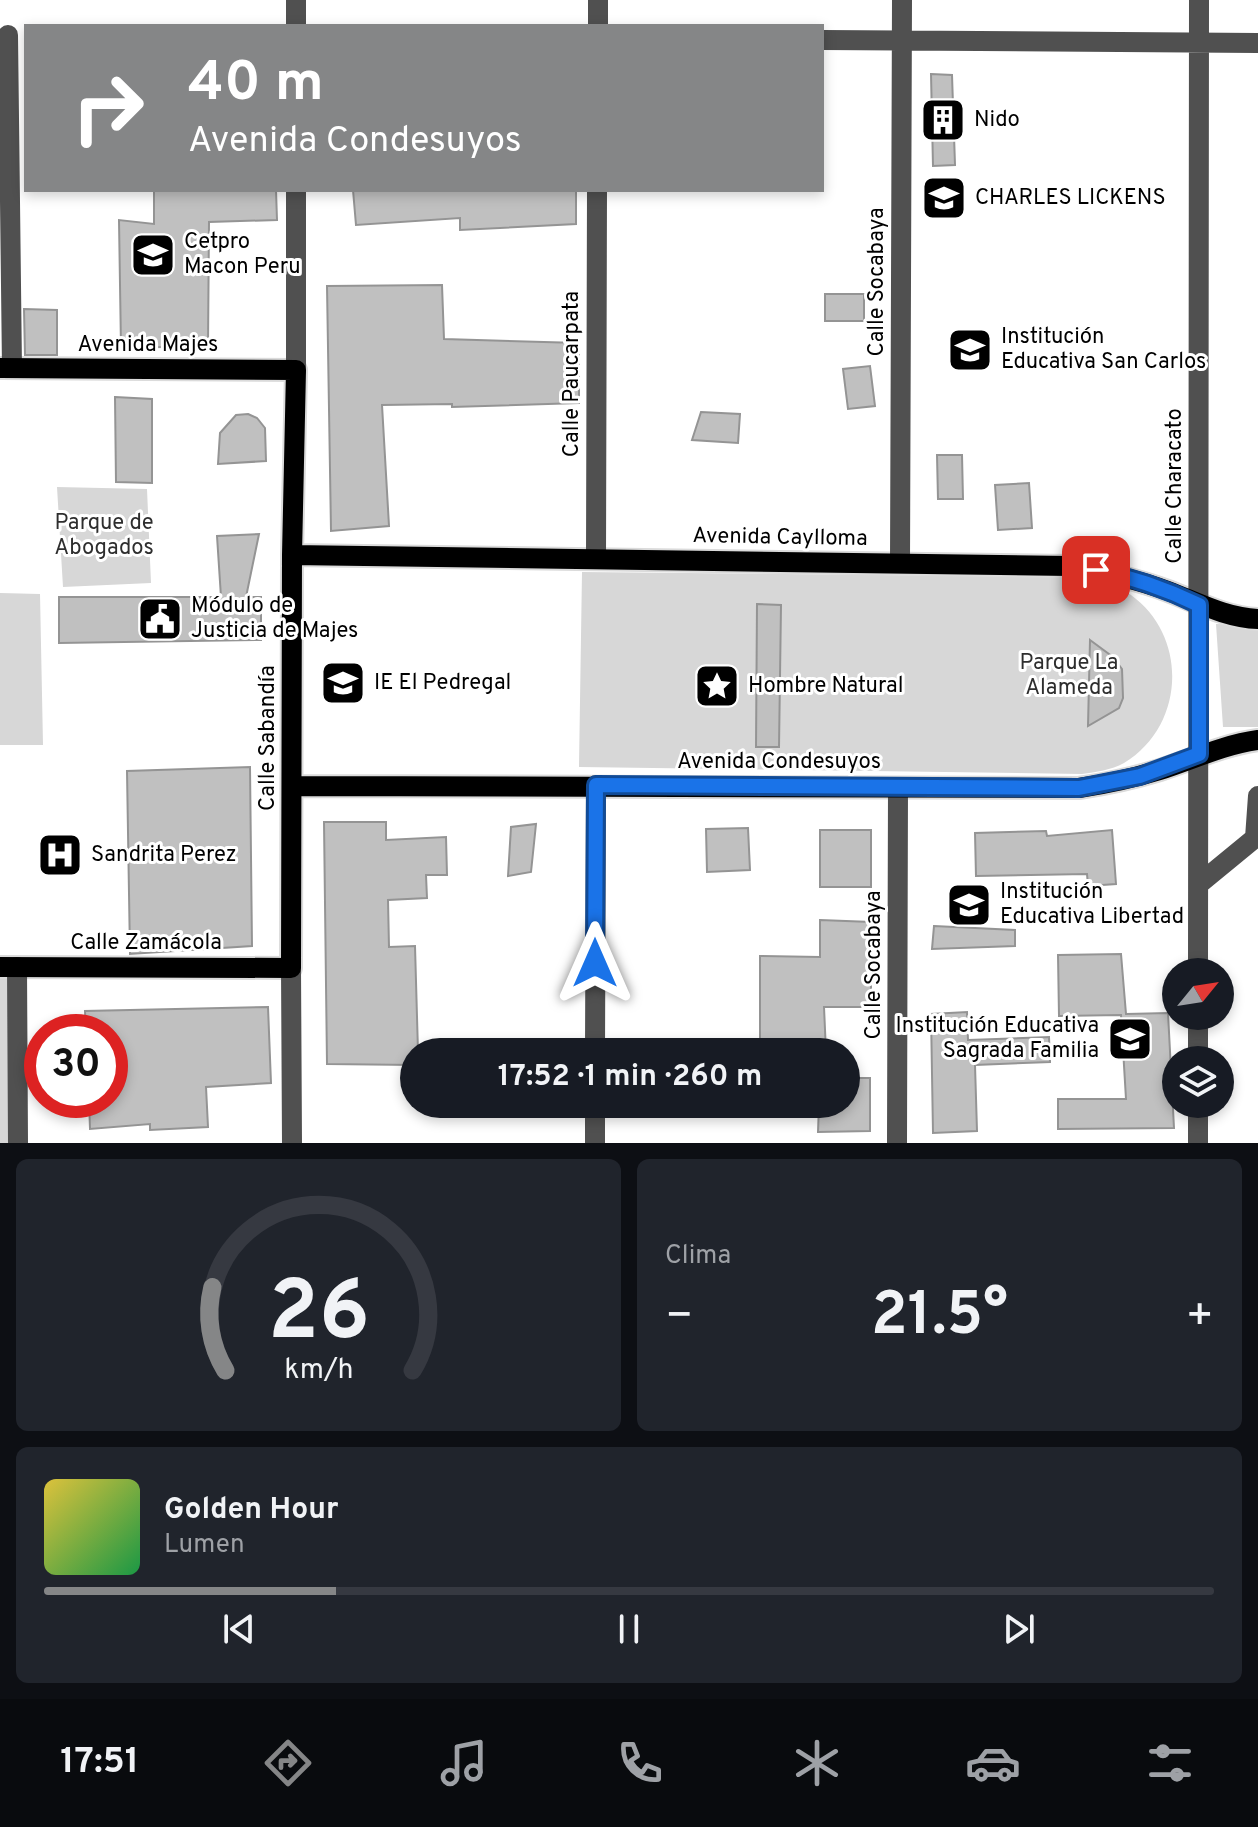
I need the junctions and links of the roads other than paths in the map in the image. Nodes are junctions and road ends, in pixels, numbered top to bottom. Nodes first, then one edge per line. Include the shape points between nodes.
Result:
1 (296, 0) edge
2 (598, 0) edge
3 (902, 0) edge
4 (1199, 0) edge
5 (296, 24) edge
6 (598, 24) edge
7 (11, 35) edge
8 (824, 40) edge
9 (902, 40) junction
10 (1199, 42) junction
11 (1258, 43) edge
12 (296, 192) edge
13 (597, 192) edge
14 (6, 368) edge
15 (296, 370) junction
16 (292, 555) junction
17 (596, 559) junction
18 (900, 563) junction
19 (1199, 605) junction
20 (1258, 619) edge
21 (1258, 740) edge
22 (1199, 754) junction
23 (596, 785) junction
24 (293, 786) junction
25 (898, 787) junction
26 (1258, 796) edge
27 (1199, 884) junction
28 (1198, 958) edge
29 (8, 967) edge
30 (291, 968) junction
31 (595, 1038) edge
32 (595, 1118) edge
33 (1198, 1118) edge
34 (18, 1143) edge
35 (292, 1143) edge
36 (595, 1143) edge
37 (897, 1143) edge
38 (1198, 1143) edge

1 - 5 street
2 - 6 street
3 - 9 street, Calle Socabaya
4 - 10 street, Calle Characato
7 - 14 street
8 - 9 street
9 - 10 street
9 - 18 street, Calle Socabaya
10 - 11 street
10 - 19 street, Calle Characato
12 - 15 street, Calle Sabandía
13 - 17 street, Calle Paucarpata
14 - 15 main road, Avenida Majes
15 - 16 main road, Calle Sabandía
16 - 17 main road, Avenida Caylloma
16 - 24 main road, Calle Sabandía
17 - 18 main road, Avenida Caylloma
18 - 19 main road, Avenida Caylloma via 1070,566 1122,575
19 - 20 main road, Avenida Caylloma
19 - 22 street, Calle Characato
21 - 22 main road, Avenida Condesuyos
22 - 25 main road, Avenida Condesuyos via 1140,776 1079,788
22 - 27 street, Calle Characato
23 - 24 main road, Avenida Condesuyos
23 - 25 main road, Avenida Condesuyos
23 - 31 street
24 - 30 main road, Calle Sabandía
25 - 37 street, Calle Socabaya
26 - 27 street via 1255,838
27 - 28 street, Calle Characato
29 - 30 main road, Calle Zamácola
29 - 34 street
30 - 35 street, Calle Sabandía
32 - 36 street
33 - 38 street

